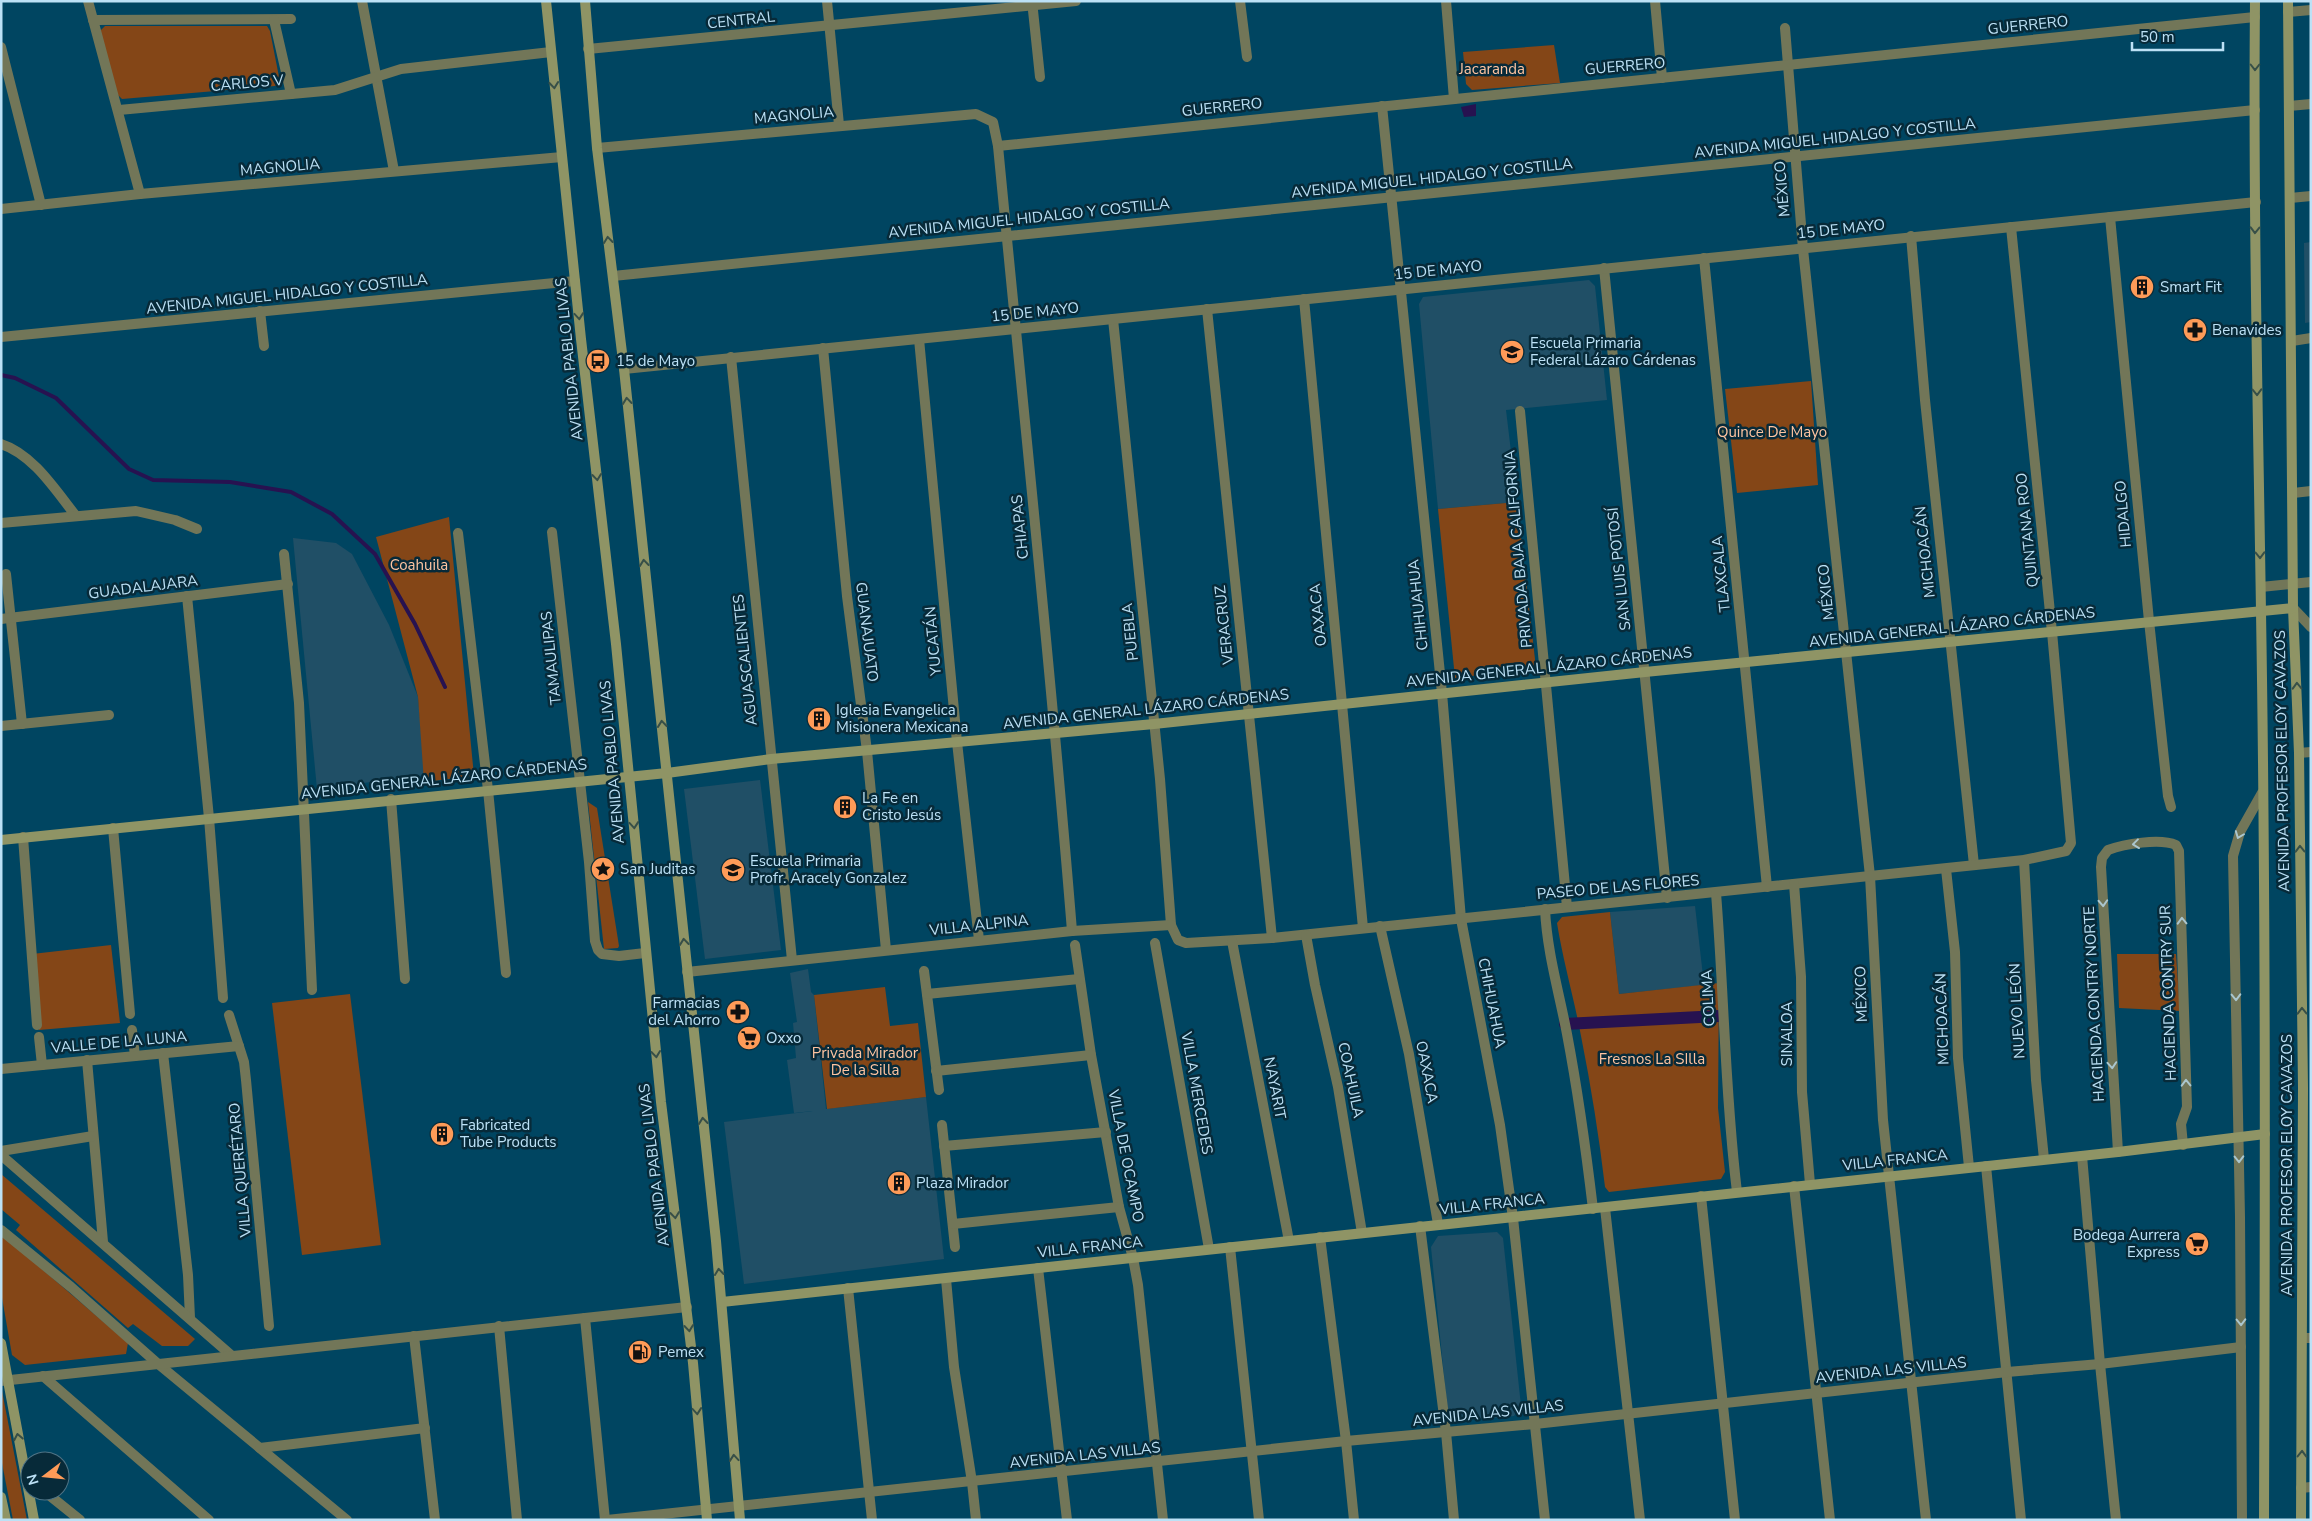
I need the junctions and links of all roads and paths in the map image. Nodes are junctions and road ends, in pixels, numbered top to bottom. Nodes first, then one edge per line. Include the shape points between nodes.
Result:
1 (88, 1) edge
2 (362, 1) edge
3 (546, 1) edge
4 (585, 1) edge
5 (827, 1) edge
6 (1076, 1) edge
7 (1240, 1) edge
8 (1446, 1) edge
9 (1655, 1) edge
10 (2255, 1) edge
11 (1032, 3) edge
12 (2288, 7) edge
13 (2311, 10) edge
14 (2255, 17) junction
15 (291, 19) dead end
16 (93, 20) junction
17 (274, 20) junction
18 (830, 25) junction
19 (1785, 28) dead end
20 (1, 47) edge
21 (588, 48) junction
22 (551, 52) junction
23 (1248, 57) dead end
24 (1787, 64) junction
25 (1040, 76) dead end
26 (376, 77) junction
27 (1662, 78) junction
28 (291, 94) junction
29 (1454, 99) junction
30 (2311, 104) edge
31 (1382, 106) junction
32 (2289, 106) junction
33 (119, 110) junction
34 (2255, 110) junction
35 (993, 122) joint
36 (839, 125) junction
37 (998, 146) junction
38 (597, 148) junction
39 (562, 157) junction
40 (1795, 158) junction
41 (394, 171) junction
42 (140, 194) junction
43 (2311, 196) edge
44 (1392, 197) junction
45 (2290, 198) junction
46 (2256, 202) junction
47 (42, 205) junction
48 (1, 209) edge
49 (2110, 218) junction
50 (2010, 227) junction
51 (1007, 235) junction
52 (1911, 236) junction
53 (1803, 249) junction
54 (1704, 258) junction
55 (1604, 268) junction
56 (612, 276) junction
57 (575, 281) junction
58 (1401, 289) junction
59 (1304, 299) junction
60 (1207, 309) junction
61 (260, 311) junction
62 (1113, 319) junction
63 (1016, 328) junction
64 (1, 337) edge
65 (2311, 338) edge
66 (919, 339) junction
67 (2292, 340) junction
68 (264, 346) dead end
69 (822, 348) junction
70 (731, 357) junction
71 (624, 369) junction
72 (1520, 411) dead end
73 (1, 444) edge
74 (2311, 491) edge
75 (2293, 493) junction
76 (76, 516) junction
77 (1, 523) edge
78 (197, 529) dead end
79 (552, 532) dead end
80 (458, 533) dead end
81 (284, 554) dead end
82 (6, 574) dead end
83 (2311, 582) edge
84 (288, 584) junction
85 (2293, 584) junction
86 (2261, 587) junction
87 (187, 596) junction
88 (2293, 608) junction
89 (2261, 611) junction
90 (6, 619) edge
91 (2149, 621) junction
92 (2311, 627) edge
93 (2052, 632) junction
94 (1949, 642) junction
95 (1847, 653) junction
96 (1745, 662) junction
97 (1645, 672) junction
98 (1546, 684) junction
99 (1442, 693) junction
100 (1342, 704) junction
101 (110, 714) dead end
102 (1248, 714) junction
103 (22, 724) junction
104 (1154, 724) junction
105 (1, 726) edge
106 (1056, 733) junction
107 (957, 742) junction
108 (867, 752) junction
109 (2311, 752) edge
110 (2299, 753) junction
111 (771, 759) junction
112 (667, 773) junction
113 (629, 776) junction
114 (580, 781) junction
115 (488, 790) junction
116 (2262, 792) junction
117 (391, 799) junction
118 (2171, 807) dead end
119 (302, 808) junction
120 (209, 818) junction
121 (113, 828) junction
122 (22, 838) junction
123 (1, 840) edge
124 (2060, 853) joint
125 (2104, 855) joint
126 (2024, 860) junction
127 (1974, 865) junction
128 (1946, 869) junction
129 (1870, 876) junction
130 (1794, 884) junction
131 (1767, 887) junction
132 (1716, 893) junction
133 (1667, 898) junction
134 (1567, 907) junction
135 (1545, 909) junction
136 (1461, 919) junction
137 (1171, 925) junction
138 (1380, 926) junction
139 (1363, 928) junction
140 (1072, 931) junction
141 (1306, 935) junction
142 (1272, 938) junction
143 (979, 940) junction
144 (1178, 940) joint
145 (1232, 941) junction
146 (1155, 943) dead end
147 (1075, 945) dead end
148 (886, 950) junction
149 (645, 953) junction
150 (792, 960) junction
151 (924, 971) dead end
152 (688, 972) junction
153 (506, 973) dead end
154 (405, 979) dead end
155 (1079, 979) junction
156 (312, 990) dead end
157 (927, 994) junction
158 (223, 998) dead end
159 (130, 1014) dead end
160 (229, 1015) dead end
161 (36, 1025) dead end
162 (132, 1030) dead end
163 (39, 1037) dead end
164 (239, 1046) junction
165 (163, 1053) junction
166 (1091, 1055) junction
167 (135, 1056) junction
168 (87, 1060) junction
169 (42, 1065) junction
170 (1, 1069) edge
171 (936, 1071) junction
172 (2307, 1088) edge
173 (939, 1090) dead end
174 (942, 1125) dead end
175 (1106, 1132) junction
176 (2265, 1134) junction
177 (93, 1136) junction
178 (2238, 1137) junction
179 (2183, 1145) junction
180 (944, 1146) junction
181 (1, 1151) edge
182 (2118, 1152) junction
183 (1, 1155) edge
184 (2082, 1156) junction
185 (2044, 1159) junction
186 (1986, 1166) junction
187 (1969, 1167) junction
188 (1889, 1177) junction
189 (1810, 1184) junction
190 (1794, 1186) junction
191 (1737, 1192) junction
192 (1700, 1196) junction
193 (1119, 1207) junction
194 (1604, 1208) junction
195 (1592, 1209) junction
196 (1513, 1218) junction
197 (953, 1224) junction
198 (1438, 1224) junction
199 (1420, 1226) junction
200 (1, 1230) edge
201 (1362, 1233) junction
202 (1320, 1238) junction
203 (1289, 1241) junction
204 (103, 1242) junction
205 (955, 1247) dead end
206 (1230, 1247) junction
207 (1209, 1249) junction
208 (1133, 1258) junction
209 (1038, 1268) junction
210 (946, 1279) junction
211 (848, 1288) junction
212 (722, 1302) junction
213 (687, 1307) junction
214 (190, 1318) junction
215 (585, 1318) junction
216 (269, 1326) dead end
217 (499, 1326) junction
218 (414, 1336) junction
219 (2307, 1338) edge
220 (1, 1343) edge
221 (2241, 1347) junction
222 (231, 1355) junction
223 (157, 1363) junction
224 (2100, 1364) junction
225 (2007, 1372) junction
226 (43, 1376) junction
227 (4, 1380) edge
228 (1912, 1383) junction
229 (1816, 1393) junction
230 (1722, 1403) junction
231 (1629, 1413) junction
232 (1535, 1424) junction
233 (425, 1428) junction
234 (1446, 1432) junction
235 (1346, 1441) junction
236 (260, 1448) junction
237 (22, 1451) edge
238 (1252, 1452) junction
239 (1156, 1463) junction
240 (1061, 1473) junction
241 (972, 1482) junction
242 (2306, 1487) edge
243 (869, 1493) junction
244 (1, 1497) edge
245 (31, 1501) edge
246 (56, 1501) edge
247 (738, 1507) junction
248 (706, 1515) edge
249 (6, 1520) edge
250 (34, 1520) edge
251 (80, 1520) edge
252 (209, 1520) edge
253 (347, 1520) edge
254 (435, 1520) edge
255 (517, 1520) edge
256 (606, 1520) edge
257 (740, 1520) edge
258 (872, 1520) edge
259 (976, 1520) edge
260 (1067, 1520) edge
261 (1163, 1520) edge
262 (1259, 1520) edge
263 (1354, 1520) edge
264 (1454, 1520) edge
265 (1545, 1520) edge
266 (1640, 1520) edge
267 (1735, 1520) edge
268 (1830, 1520) edge
269 (1926, 1520) edge
270 (2021, 1520) edge
271 (2116, 1520) edge
272 (2242, 1520) edge
273 (2264, 1520) edge
274 (2301, 1520) edge

1 - 16 street
2 - 26 street
3 - 22 main road, AVENIDA PABLO LIVAS
4 - 21 main road
5 - 18 street
6 - 11 street, CENTRAL
7 - 23 street
8 - 29 street
9 - 27 street
10 - 14 main road, AVENIDA PROFESOR ELOY CAVAZOS
11 - 18 street, CENTRAL
11 - 25 street
12 - 13 street
12 - 32 main road, AVENIDA PROFESOR ELOY CAVAZOS
14 - 24 street, GUERRERO
14 -> 34 main road, AVENIDA PROFESOR ELOY CAVAZOS
15 - 17 street
16 - 17 street
16 - 33 street
17 - 28 street
18 - 21 street, CENTRAL
18 - 36 street
19 - 24 street, MÉXICO
20 - 47 street
21 - 38 main road
22 - 26 street via 401,69
22 -> 39 main road, AVENIDA PABLO LIVAS
24 - 27 street, GUERRERO
24 - 40 street, MÉXICO
26 - 28 street, CARLOS V via 335,90
26 - 41 street
27 - 29 street, GUERRERO
28 - 33 street, CARLOS V
29 - 31 street, GUERRERO
30 - 32 street
31 - 37 street, GUERRERO
31 - 44 street, CHIHUAHUA
32 - 45 main road, AVENIDA PROFESOR ELOY CAVAZOS
33 - 42 street
34 - 40 street, AVENIDA MIGUEL HIDALGO Y COSTILLA
34 - 46 main road, AVENIDA PROFESOR ELOY CAVAZOS
35 - 36 street, MAGNOLIA via 976,114
35 - 37 street, CHIAPAS
36 - 38 street, MAGNOLIA
37 - 51 street, CHIAPAS
56 -> 38 main road
39 - 41 street, MAGNOLIA
39 - 57 main road, AVENIDA PABLO LIVAS
40 - 44 street, AVENIDA MIGUEL HIDALGO Y COSTILLA
40 - 53 street, MÉXICO
41 - 42 street, MAGNOLIA
42 - 47 street, MAGNOLIA
43 - 45 street
44 - 51 street, AVENIDA MIGUEL HIDALGO Y COSTILLA
44 - 58 street, CHIHUAHUA
45 - 67 main road, AVENIDA PROFESOR ELOY CAVAZOS
46 - 49 street, 15 DE MAYO
46 -> 86 main road, AVENIDA PROFESOR ELOY CAVAZOS
47 - 48 street, MAGNOLIA
49 - 50 street, 15 DE MAYO
49 - 91 street, HIDALGO
50 - 52 street, 15 DE MAYO
50 - 93 street, QUINTANA ROO
51 - 56 street, AVENIDA MIGUEL HIDALGO Y COSTILLA
51 - 63 street, CHIAPAS
52 - 53 street, 15 DE MAYO
52 - 94 street, MICHOACÁN
53 - 54 street, 15 DE MAYO
53 - 95 street, MÉXICO
54 - 55 street, 15 DE MAYO
54 - 96 street, TLAXCALA
55 - 58 street, 15 DE MAYO
55 - 97 street, SAN LUIS POTOSÍ
56 - 71 main road
57 - 61 street, AVENIDA MIGUEL HIDALGO Y COSTILLA
57 -> 113 main road, AVENIDA PABLO LIVAS
58 - 59 street, 15 DE MAYO
58 - 99 street, CHIHUAHUA
59 - 60 street, 15 DE MAYO
59 - 100 street, OAXACA
60 - 62 street, 15 DE MAYO
60 - 102 street, VERACRUZ
61 - 64 street, AVENIDA MIGUEL HIDALGO Y COSTILLA
61 - 68 street
62 - 63 street, 15 DE MAYO
62 - 104 street, PUEBLA
63 - 66 street, 15 DE MAYO
63 - 106 street, CHIAPAS
65 - 67 street
66 - 69 street, 15 DE MAYO
66 - 107 street, YUCATÁN
67 - 75 main road, AVENIDA PROFESOR ELOY CAVAZOS
69 - 70 street, 15 DE MAYO
69 - 108 street, GUANAJUATO via 847,596
70 - 71 street, 15 DE MAYO
70 - 111 street, AGUASCALIENTES
112 -> 71 main road
72 - 98 street, PRIVADA BAJA CALIFORNIA
73 - 76 street via 16,450 32,464
74 - 75 street
75 - 85 main road, AVENIDA PROFESOR ELOY CAVAZOS
76 - 77 street
76 - 78 street via 136,511
79 - 114 street, TAMAULIPAS
80 - 115 street
81 - 84 street
82 - 90 street
83 - 85 street
84 - 87 street, GUADALAJARA
84 - 119 street via 299,703
85 - 86 street
85 - 88 main road, AVENIDA PROFESOR ELOY CAVAZOS
86 - 89 main road, AVENIDA PROFESOR ELOY CAVAZOS
87 - 90 street, GUADALAJARA
87 - 120 street
88 - 89 main road, AVENIDA GENERAL LÁZARO CÁRDENAS
88 - 92 street
110 -> 88 main road, AVENIDA PROFESOR ELOY CAVAZOS
89 - 91 main road, AVENIDA GENERAL LÁZARO CÁRDENAS
89 - 116 main road, AVENIDA PROFESOR ELOY CAVAZOS
90 - 103 street
91 - 93 main road, AVENIDA GENERAL LÁZARO CÁRDENAS
91 - 118 street, HIDALGO
93 - 94 main road, AVENIDA GENERAL LÁZARO CÁRDENAS
93 - 124 street, QUINTANA ROO via 2072,836 2069,848
94 - 95 main road, AVENIDA GENERAL LÁZARO CÁRDENAS
94 - 127 street, MICHOACÁN
95 - 96 main road, AVENIDA GENERAL LÁZARO CÁRDENAS
95 - 129 street, MÉXICO
96 - 97 main road, AVENIDA GENERAL LÁZARO CÁRDENAS
96 - 131 street, TLAXCALA
97 - 98 main road, AVENIDA GENERAL LÁZARO CÁRDENAS
97 - 133 street, SAN LUIS POTOSÍ
98 - 99 main road, AVENIDA GENERAL LÁZARO CÁRDENAS
98 - 134 street, PRIVADA BAJA CALIFORNIA
99 - 100 main road, AVENIDA GENERAL LÁZARO CÁRDENAS
99 - 136 street, CHIHUAHUA
100 - 102 main road, AVENIDA GENERAL LÁZARO CÁRDENAS
100 - 139 street, OAXACA
101 - 103 street
102 - 104 main road, AVENIDA GENERAL LÁZARO CÁRDENAS
102 - 142 street, VERACRUZ
103 - 105 street
104 - 106 main road, AVENIDA GENERAL LÁZARO CÁRDENAS
104 - 137 street, PUEBLA
106 - 107 main road, AVENIDA GENERAL LÁZARO CÁRDENAS
106 - 140 street, CHIAPAS
107 - 108 main road, AVENIDA GENERAL LÁZARO CÁRDENAS
107 - 143 street, YUCATÁN
108 - 111 main road, AVENIDA GENERAL LÁZARO CÁRDENAS
108 - 148 street, GUANAJUATO
109 - 110 street
172 -> 110 main road, AVENIDA PROFESOR ELOY CAVAZOS
111 - 112 main road, AVENIDA GENERAL LÁZARO CÁRDENAS
111 - 150 street, AGUASCALIENTES
112 - 113 main road, AVENIDA GENERAL LÁZARO CÁRDENAS
152 -> 112 main road
113 - 114 main road, AVENIDA GENERAL LÁZARO CÁRDENAS
113 -> 149 main road, AVENIDA PABLO LIVAS
114 - 115 main road, AVENIDA GENERAL LÁZARO CÁRDENAS
114 - 149 street, TAMAULIPAS via 598,950 608,956
115 - 117 main road, AVENIDA GENERAL LÁZARO CÁRDENAS
115 - 153 street
116 - 176 main road, AVENIDA PROFESOR ELOY CAVAZOS
116 -> 178 street, AVENIDA PROFESOR ELOY CAVAZOS via 2240,832 2233,856
117 - 119 main road, AVENIDA GENERAL LÁZARO CÁRDENAS
117 - 154 street
119 - 120 main road, AVENIDA GENERAL LÁZARO CÁRDENAS
119 - 156 street
120 - 121 main road, AVENIDA GENERAL LÁZARO CÁRDENAS
120 - 158 street
121 - 122 main road, AVENIDA GENERAL LÁZARO CÁRDENAS
121 - 159 street
122 - 123 main road, AVENIDA GENERAL LÁZARO CÁRDENAS
122 - 161 street
124 - 126 street, PASEO DE LAS FLORES
179 -> 125 street, HACIENDA CONTRY SUR via 2181,1124 2187,1107 2179,851 2171,843 2138,844 2116,847
125 -> 182 street, HACIENDA CONTRY NORTE via 2101,867
126 - 127 street, PASEO DE LAS FLORES
126 - 185 street, NUEVO LEÓN via 2036,1080
127 - 128 street, PASEO DE LAS FLORES
128 - 129 street, PASEO DE LAS FLORES
128 - 187 street, MICHOACÁN via 1955,952 1958,1058
129 - 130 street, PASEO DE LAS FLORES
129 - 188 street, MÉXICO via 1882,1111
130 - 131 street, PASEO DE LAS FLORES
130 - 189 street, SINALOA via 1801,977 1802,1092
131 - 132 street, PASEO DE LAS FLORES
132 - 133 street, PASEO DE LAS FLORES
132 - 191 street, COLIMA via 1728,1100
133 - 134 street, PASEO DE LAS FLORES
134 - 135 street, PASEO DE LAS FLORES
135 - 136 street, PASEO DE LAS FLORES
135 - 195 street via 1550,957 1586,1144
136 - 138 street, PASEO DE LAS FLORES
136 - 196 street, CHIHUAHUA via 1500,1125
137 - 140 street, VILLA ALPINA
137 - 144 street, PUEBLA
138 - 139 street, PASEO DE LAS FLORES
138 - 198 street, OAXACA via 1409,1054
139 - 141 street, PASEO DE LAS FLORES
140 - 143 street, VILLA ALPINA
141 - 142 street, PASEO DE LAS FLORES
141 - 201 street, COAHUILA via 1338,1087
142 - 145 street, PASEO DE LAS FLORES
143 - 148 street, VILLA ALPINA
144 - 145 street, PASEO DE LAS FLORES via 1186,943
145 - 203 street, NAYARIT
146 - 207 street, VILLA MERCEDES
147 - 155 street, VILLA DE OCAMPO
148 - 150 street, VILLA ALPINA
149 -> 213 main road, AVENIDA PABLO LIVAS
150 - 152 street, VILLA ALPINA
151 - 157 street
212 -> 152 main road
155 - 157 street
155 - 166 street, VILLA DE OCAMPO
157 - 171 street
160 - 164 street, VILLA QUERÉTARO
162 - 167 street
163 - 169 street
164 - 165 street, VALLE DE LA LUNA
164 - 216 street, VILLA QUERÉTARO via 250,1106
165 - 167 street, VALLE DE LA LUNA
165 - 214 street
166 - 171 street
166 - 175 street, VILLA DE OCAMPO
167 - 168 street, VALLE DE LA LUNA
168 - 169 street, VALLE DE LA LUNA
168 - 177 street
169 - 170 street, VALLE DE LA LUNA
171 - 173 street
172 - 219 main road, AVENIDA PROFESOR ELOY CAVAZOS
174 - 180 street
175 - 180 street
175 - 193 street, VILLA DE OCAMPO
176 - 178 main road, VILLA FRANCA
176 - 273 main road, AVENIDA PROFESOR ELOY CAVAZOS
177 - 181 street
177 - 204 street
178 - 179 main road, VILLA FRANCA
178 -> 221 street, AVENIDA PROFESOR ELOY CAVAZOS
179 - 182 main road, VILLA FRANCA
180 - 197 street
182 - 184 main road, VILLA FRANCA
183 - 204 street
184 - 185 main road, VILLA FRANCA
184 - 224 street
185 - 186 main road, VILLA FRANCA
186 - 187 main road, VILLA FRANCA
186 - 225 street
187 - 188 main road, VILLA FRANCA
188 - 189 main road, VILLA FRANCA
188 - 228 street, MÉXICO
189 - 190 main road, VILLA FRANCA
190 - 191 main road, VILLA FRANCA
190 - 229 street
191 - 192 main road, VILLA FRANCA
192 - 194 main road, VILLA FRANCA
192 - 230 street
193 - 197 street
193 - 208 street, VILLA DE OCAMPO
194 - 195 main road, VILLA FRANCA
194 - 231 street
195 - 196 main road, VILLA FRANCA
196 - 198 main road, VILLA FRANCA
196 - 232 street, CHIHUAHUA
197 - 205 street
198 - 199 main road, VILLA FRANCA
199 - 201 main road, VILLA FRANCA
199 - 234 street
200 - 223 street
201 - 202 main road, VILLA FRANCA
202 - 203 main road, VILLA FRANCA
202 - 235 street
203 - 206 main road, VILLA FRANCA
204 - 214 street
206 - 207 main road, VILLA FRANCA
206 - 238 street
207 - 208 main road, VILLA FRANCA
208 - 209 main road, VILLA FRANCA
208 - 239 street, VILLA DE OCAMPO
209 - 210 main road, VILLA FRANCA
209 - 240 street
210 - 211 main road, VILLA FRANCA
210 - 241 street via 954,1367
211 - 212 main road, VILLA FRANCA
211 - 243 street
247 -> 212 main road
213 - 215 street
213 -> 248 main road, AVENIDA PABLO LIVAS
214 - 222 street
215 - 217 street
215 - 256 street
217 - 218 street
217 - 255 street
218 - 222 street
218 - 233 street
242 -> 219 main road, AVENIDA PROFESOR ELOY CAVAZOS
220 - 227 main road
221 - 224 street, AVENIDA LAS VILLAS
221 - 272 street, AVENIDA PROFESOR ELOY CAVAZOS
222 - 223 street
223 - 226 street
223 - 236 street
224 - 225 street, AVENIDA LAS VILLAS
224 - 271 street
225 - 228 street, AVENIDA LAS VILLAS
225 - 270 street
226 - 227 street
226 - 252 street
237 -> 227 main road
228 - 229 street, AVENIDA LAS VILLAS
228 - 269 street, MÉXICO
229 - 230 street, AVENIDA LAS VILLAS
229 - 268 street
230 - 231 street, AVENIDA LAS VILLAS
230 - 267 street
231 - 232 street, AVENIDA LAS VILLAS
231 - 266 street
232 - 234 street, AVENIDA LAS VILLAS
232 - 265 street, CHIHUAHUA
233 - 236 street
233 - 254 street
234 - 235 street, AVENIDA LAS VILLAS
234 - 264 street
235 - 238 street, AVENIDA LAS VILLAS
235 - 263 street
236 - 253 street
238 - 239 street, AVENIDA LAS VILLAS
238 - 262 street
239 - 240 street, AVENIDA LAS VILLAS
239 - 261 street, VILLA DE OCAMPO
240 - 241 street, AVENIDA LAS VILLAS
240 - 260 street
241 - 243 street, AVENIDA LAS VILLAS
241 - 259 street
242 - 274 main road, AVENIDA PROFESOR ELOY CAVAZOS
243 - 247 street, AVENIDA LAS VILLAS
243 - 258 street
244 - 249 main road
245 - 250 main road
246 - 251 street
247 - 248 street
247 - 257 main road
248 - 256 street

